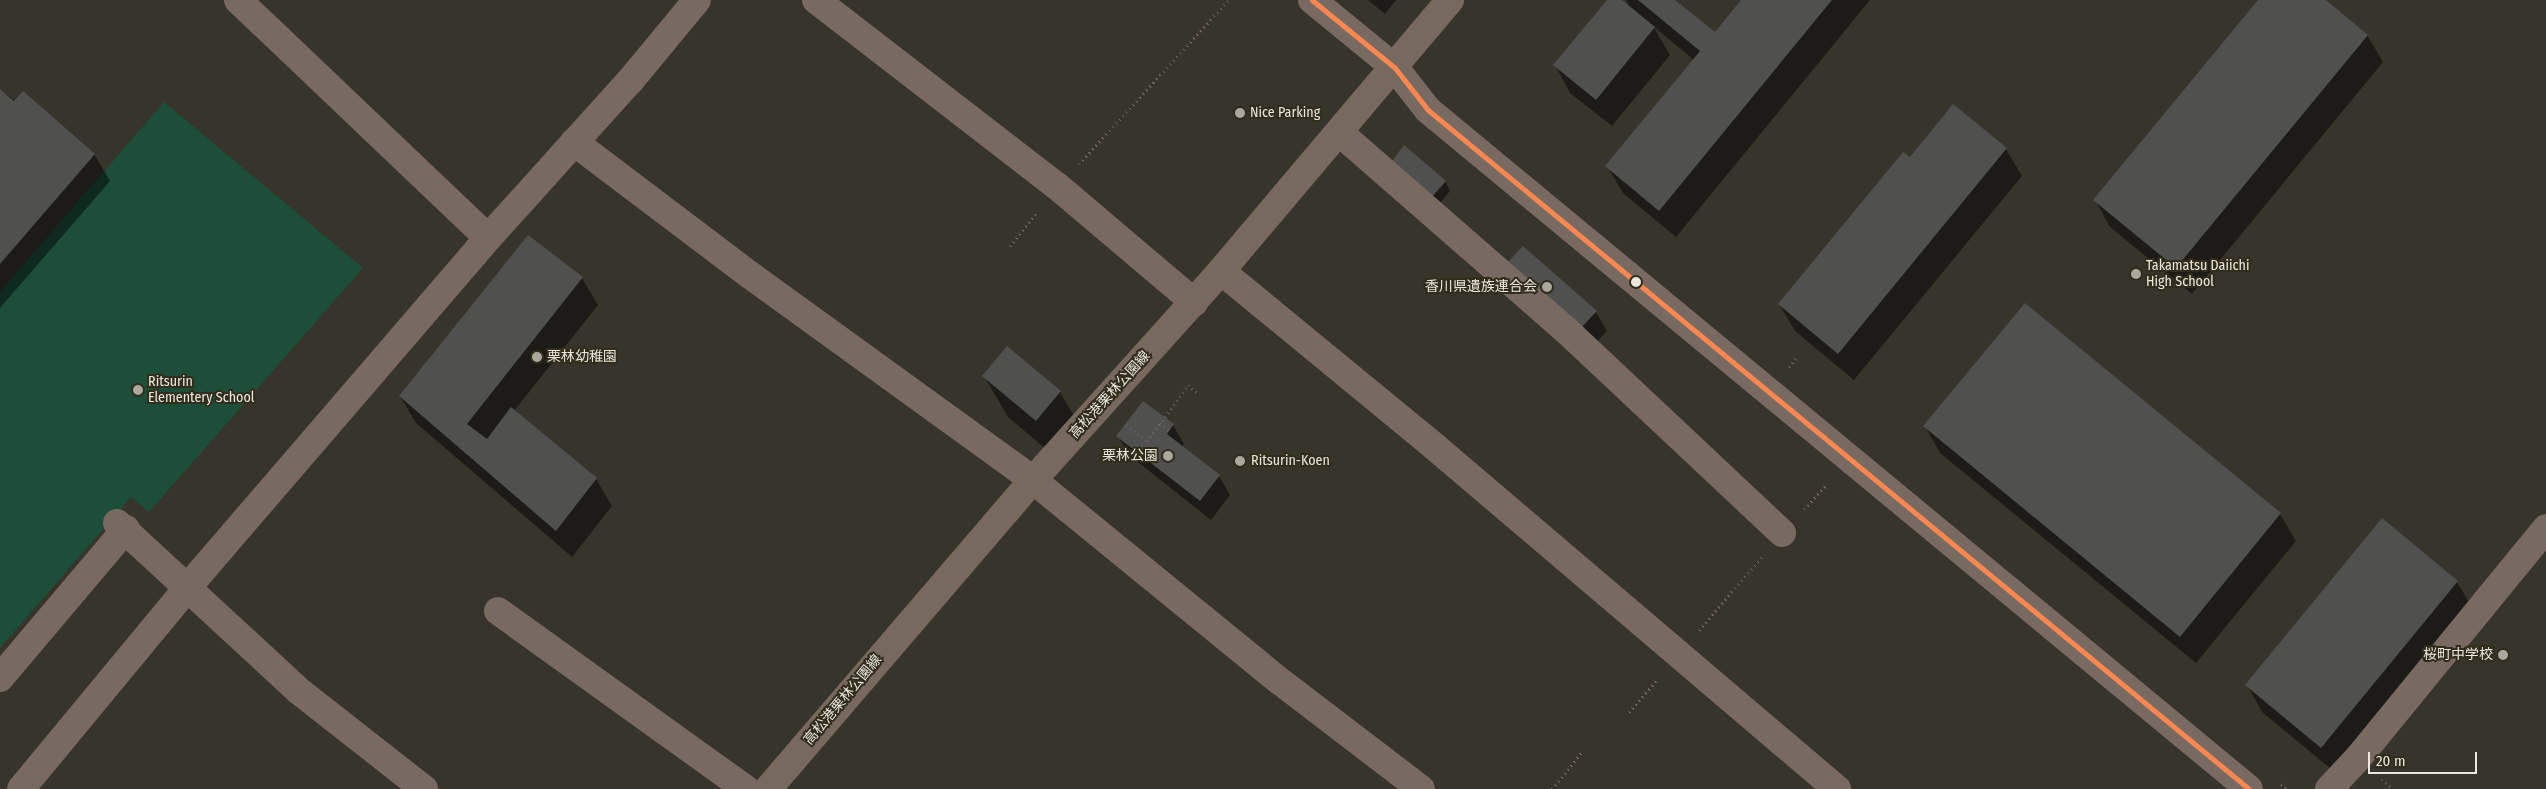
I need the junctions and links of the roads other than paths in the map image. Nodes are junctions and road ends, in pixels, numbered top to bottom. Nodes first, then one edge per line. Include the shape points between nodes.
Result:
1 (238, 0) edge
2 (697, 0) edge
3 (816, 0) edge
4 (1312, 0) edge
5 (1450, 0) edge
6 (1395, 68) junction
7 (1340, 133) junction
8 (574, 142) junction
9 (488, 238) junction
10 (1221, 271) junction
11 (1194, 302) junction
12 (1034, 480) junction
13 (2546, 528) edge
14 (1782, 533) road end
15 (187, 588) junction
16 (498, 611) dead end
17 (0, 678) edge
18 (21, 789) edge
19 (424, 789) edge
20 (746, 789) edge
21 (768, 789) edge
22 (1421, 789) edge
23 (1837, 789) edge
24 (2249, 789) edge
25 (2329, 789) edge

1 - 9 street
2 - 8 street
3 - 11 street via 1057,186
4 - 6 street
5 - 6 main road, 高松港栗林公園線
6 - 7 main road, 高松港栗林公園線
6 - 24 street via 1428,110
7 - 10 main road, 高松港栗林公園線
7 - 14 street via 1567,331
8 - 9 street
8 - 12 street via 750,275
9 - 15 street
10 - 11 main road, 高松港栗林公園線
10 - 23 street via 1435,446
11 - 12 main road, 高松港栗林公園線
12 - 21 main road, 高松港栗林公園線
12 - 22 street via 1281,682
13 - 25 street
15 - 17 street via 122,526
15 - 18 street
15 - 19 street via 299,691
16 - 20 street

